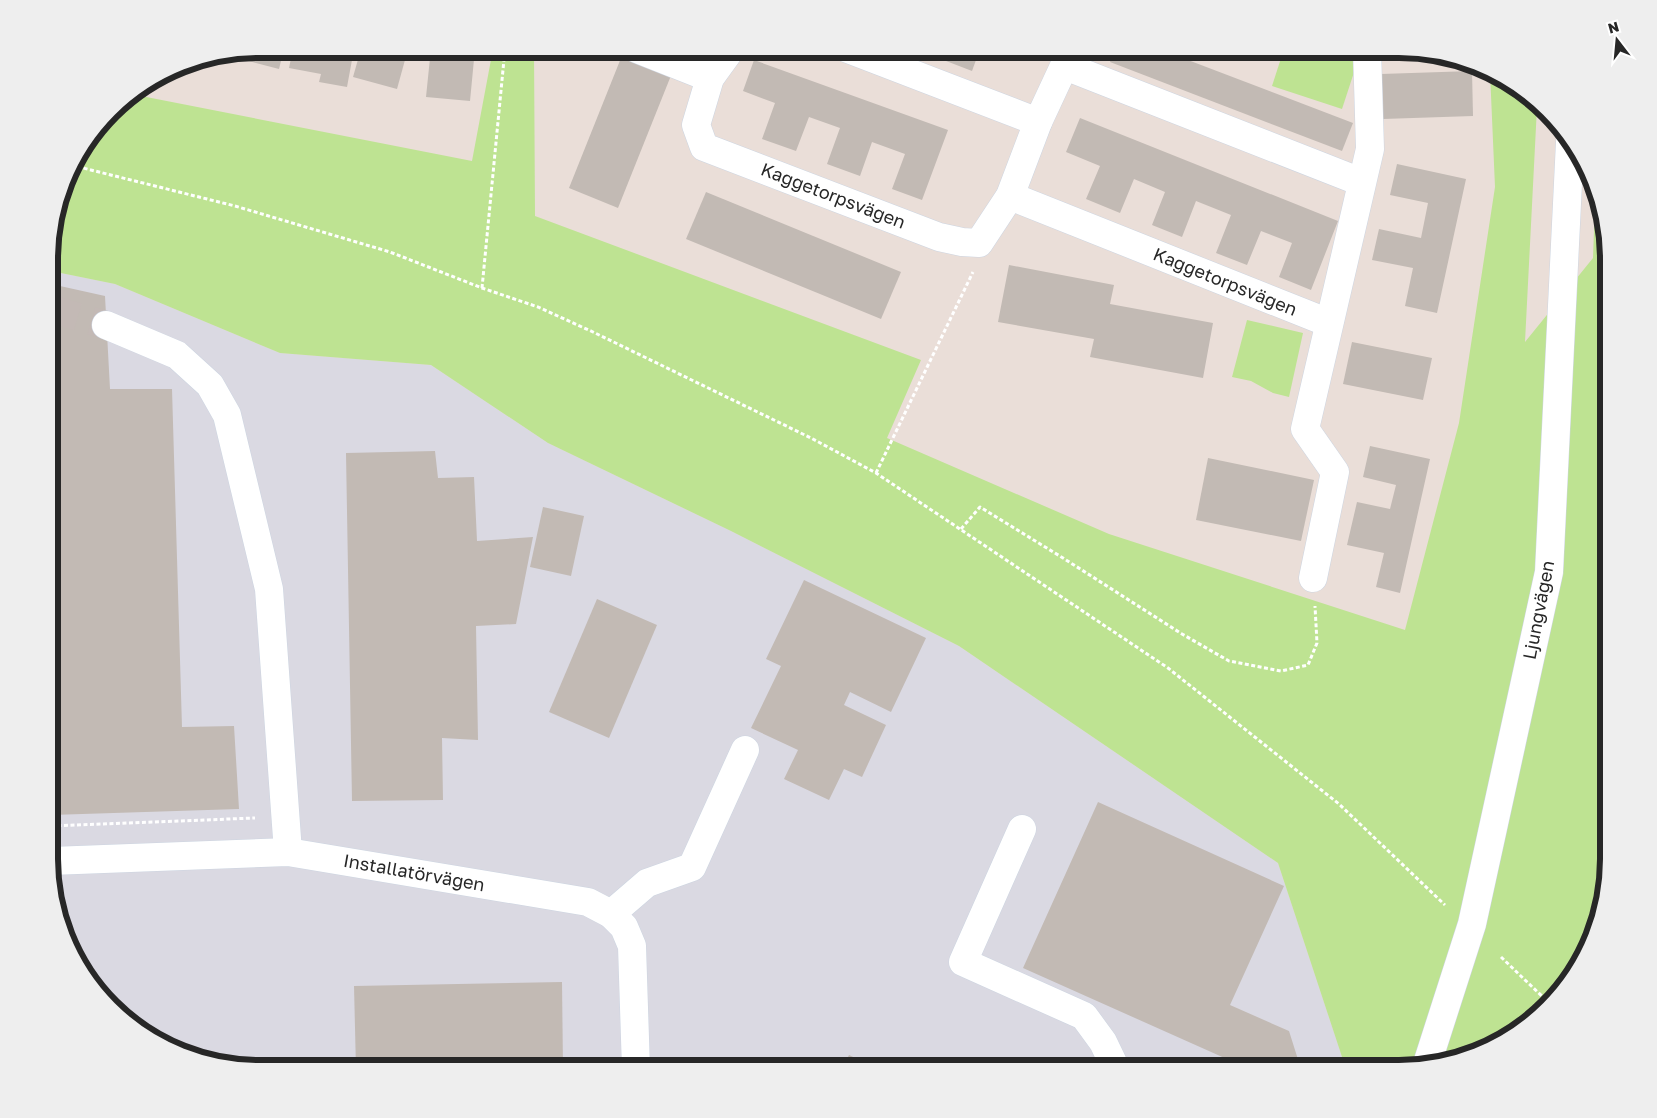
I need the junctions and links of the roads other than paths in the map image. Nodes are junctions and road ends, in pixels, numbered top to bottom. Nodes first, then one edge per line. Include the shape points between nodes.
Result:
1 (659, 58) edge
2 (724, 58) edge
3 (871, 58) edge
4 (1068, 58) edge
5 (1070, 58) edge
6 (1367, 58) edge
7 (710, 78) junction
8 (1038, 122) junction
9 (1569, 152) edge
10 (1361, 182) junction
11 (1010, 196) junction
12 (1329, 323) junction
13 (106, 324) tunnel mouth
14 (1313, 578) road end
15 (745, 750) dead end
16 (1022, 829) dead end
17 (288, 852) junction
18 (58, 861) edge
19 (611, 914) junction
20 (1429, 1058) edge
21 (636, 1060) edge
22 (1112, 1060) edge

1 - 7 street
2 - 7 street, Kaggetorpsvägen
3 - 8 street
4 - 8 street
5 - 10 street
6 - 10 street via 1370,149
7 - 11 street, Kaggetorpsvägen via 696,125 704,146 939,237 962,242 979,243
8 - 11 street
9 - 20 street, Ljungvägen via 1549,572 1472,924
10 - 12 street
11 - 12 street, Kaggetorpsvägen
12 - 14 street via 1305,429 1336,472
13 - 17 street via 176,355 210,384 227,415 269,589
15 - 19 street via 692,866 647,883
16 - 22 street via 963,962 1084,1016
17 - 18 street, Installatörvägen
17 - 19 street, Installatörvägen via 588,902
19 - 21 street, Installatörvägen via 624,927 632,946

